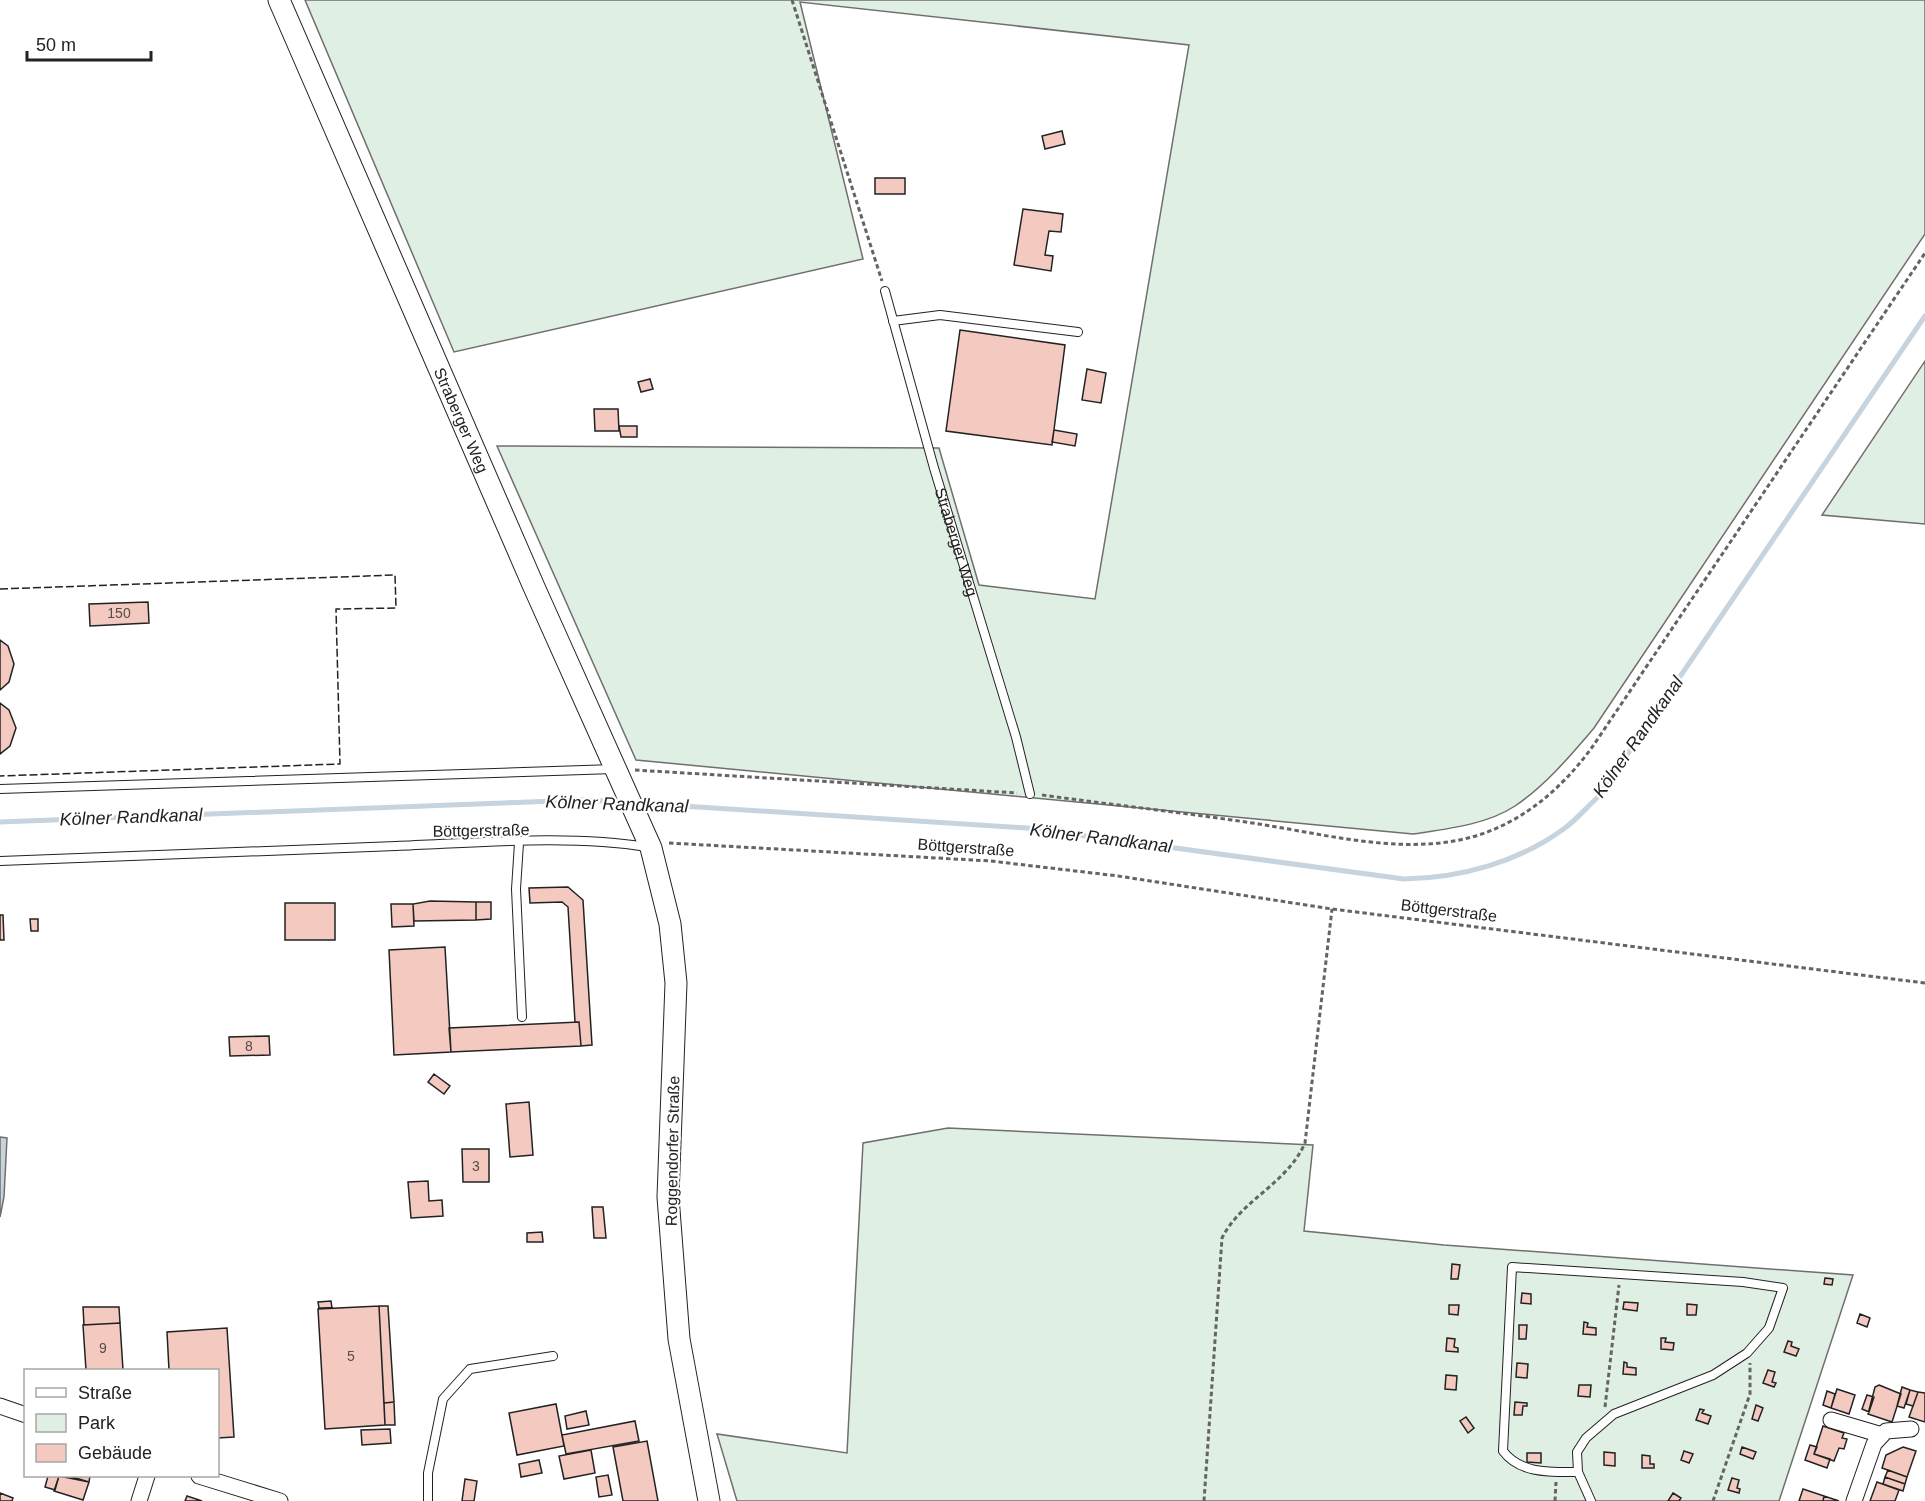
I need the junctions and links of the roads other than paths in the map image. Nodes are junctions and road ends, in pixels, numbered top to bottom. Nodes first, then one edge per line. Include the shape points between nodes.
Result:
1 (279, 0) edge
2 (885, 291) road end
3 (893, 321) junction
4 (1078, 332) dead end
5 (618, 773) junction
6 (0, 789) edge
7 (1030, 794) road end
8 (649, 842) junction
9 (519, 843) junction
10 (0, 861) edge
11 (522, 1017) dead end
12 (553, 1356) dead end
13 (0, 1406) edge
14 (24, 1414) edge
15 (1831, 1420) dead end
16 (1911, 1429) dead end
17 (1882, 1435) junction
18 (1578, 1472) junction
19 (147, 1477) edge
20 (202, 1477) edge
21 (139, 1501) edge
22 (280, 1501) edge
23 (428, 1501) edge
24 (709, 1501) edge
25 (1591, 1501) edge
26 (1854, 1501) edge

1 - 5 main road, Straberger Weg
2 - 3 lane, Straberger Weg
3 - 4 lane via 940,315
3 - 7 lane, Straberger Weg
5 - 6 lane
5 - 8 main road, Straberger Weg
8 - 9 lane, Böttgerstraße
8 - 24 main road, Roggendorfer Straße via 670,924 676,982 668,1197 679,1339
9 - 10 lane, Böttgerstraße
9 - 11 lane via 516,889
12 - 23 lane via 470,1369 443,1399 428,1473
13 - 14 street
15 - 17 street
16 - 17 street via 1886,1431
17 - 26 street via 1874,1444
18 - 18 lane via 1522,1467 1503,1450 1512,1267 1783,1288 1769,1328 1747,1353 1713,1375 1614,1414 1586,1438 1577,1452
18 - 25 lane
19 - 21 street
20 - 22 street

